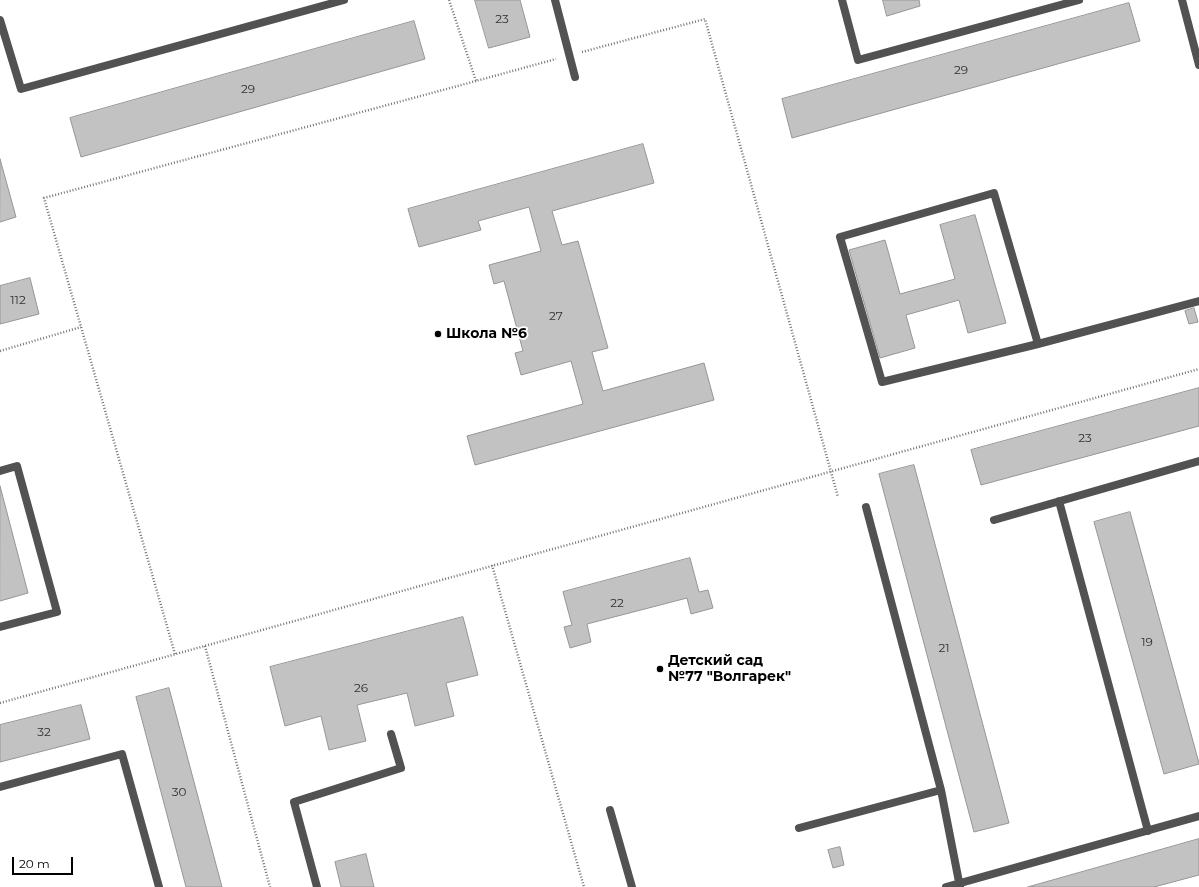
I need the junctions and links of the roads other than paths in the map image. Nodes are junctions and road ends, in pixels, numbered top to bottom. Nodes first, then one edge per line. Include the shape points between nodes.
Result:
1 (344, 0) edge
2 (555, 0) edge
3 (842, 0) edge
4 (1079, 0) edge
5 (1182, 0) edge
6 (0, 20) edge
7 (1199, 65) edge
8 (575, 77) dead end
9 (1199, 301) edge
10 (1038, 344) junction
11 (1199, 461) edge
12 (0, 471) edge
13 (1059, 501) junction
14 (866, 507) dead end
15 (994, 520) dead end
16 (0, 627) edge
17 (391, 734) dead end
18 (0, 787) edge
19 (941, 790) junction
20 (610, 810) dead end
21 (1199, 816) edge
22 (799, 828) dead end
23 (1148, 831) junction
24 (960, 885) edge
25 (159, 887) edge
26 (317, 887) edge
27 (632, 887) edge
28 (946, 887) edge

1 - 6 lane via 21,89
2 - 8 lane
3 - 4 lane via 858,60
5 - 7 lane
9 - 10 lane
10 - 10 lane via 994,193 840,237 882,382
11 - 13 lane
12 - 16 lane via 17,466 57,612
13 - 15 lane
13 - 23 lane
14 - 19 lane
17 - 26 lane via 401,768 294,802
18 - 25 lane via 122,754
19 - 22 lane
19 - 24 lane
20 - 27 lane
21 - 23 lane
23 - 24 lane
24 - 28 lane

